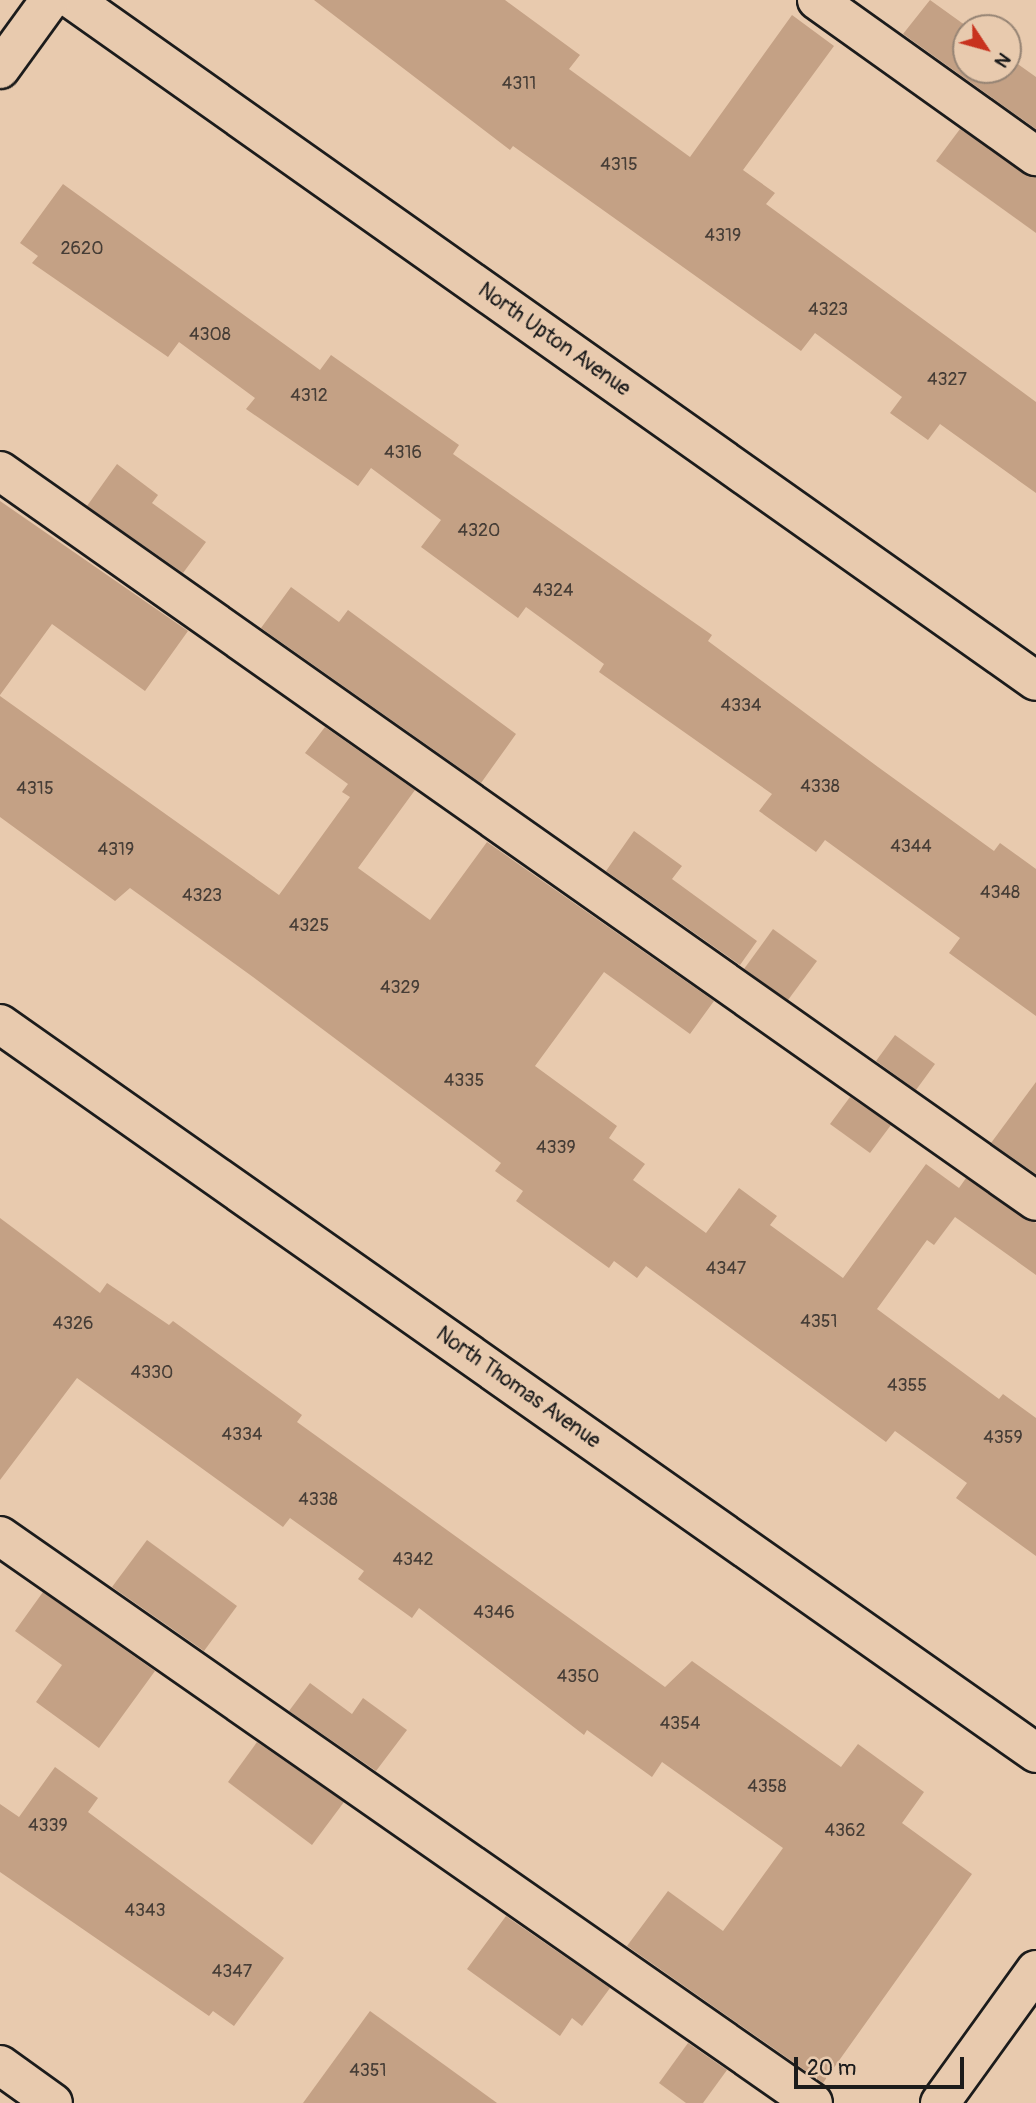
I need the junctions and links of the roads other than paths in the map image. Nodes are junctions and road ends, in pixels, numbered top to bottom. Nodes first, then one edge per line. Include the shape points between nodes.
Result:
1 (50, 0) edge
2 (73, 0) edge
3 (817, 0) edge
4 (0, 69) edge
5 (1036, 156) edge
6 (0, 471) edge
7 (1036, 681) edge
8 (0, 1024) edge
9 (1036, 1201) edge
10 (0, 1536) edge
11 (1036, 1753) edge
12 (1036, 1970) edge
13 (0, 2066) edge
14 (53, 2103) edge
15 (813, 2103) edge
16 (940, 2103) edge

1 - 4 street
2 - 7 street, North Upton Avenue
3 - 5 street
6 - 9 street
8 - 11 street, North Thomas Avenue
10 - 15 street
12 - 16 street
13 - 14 street

